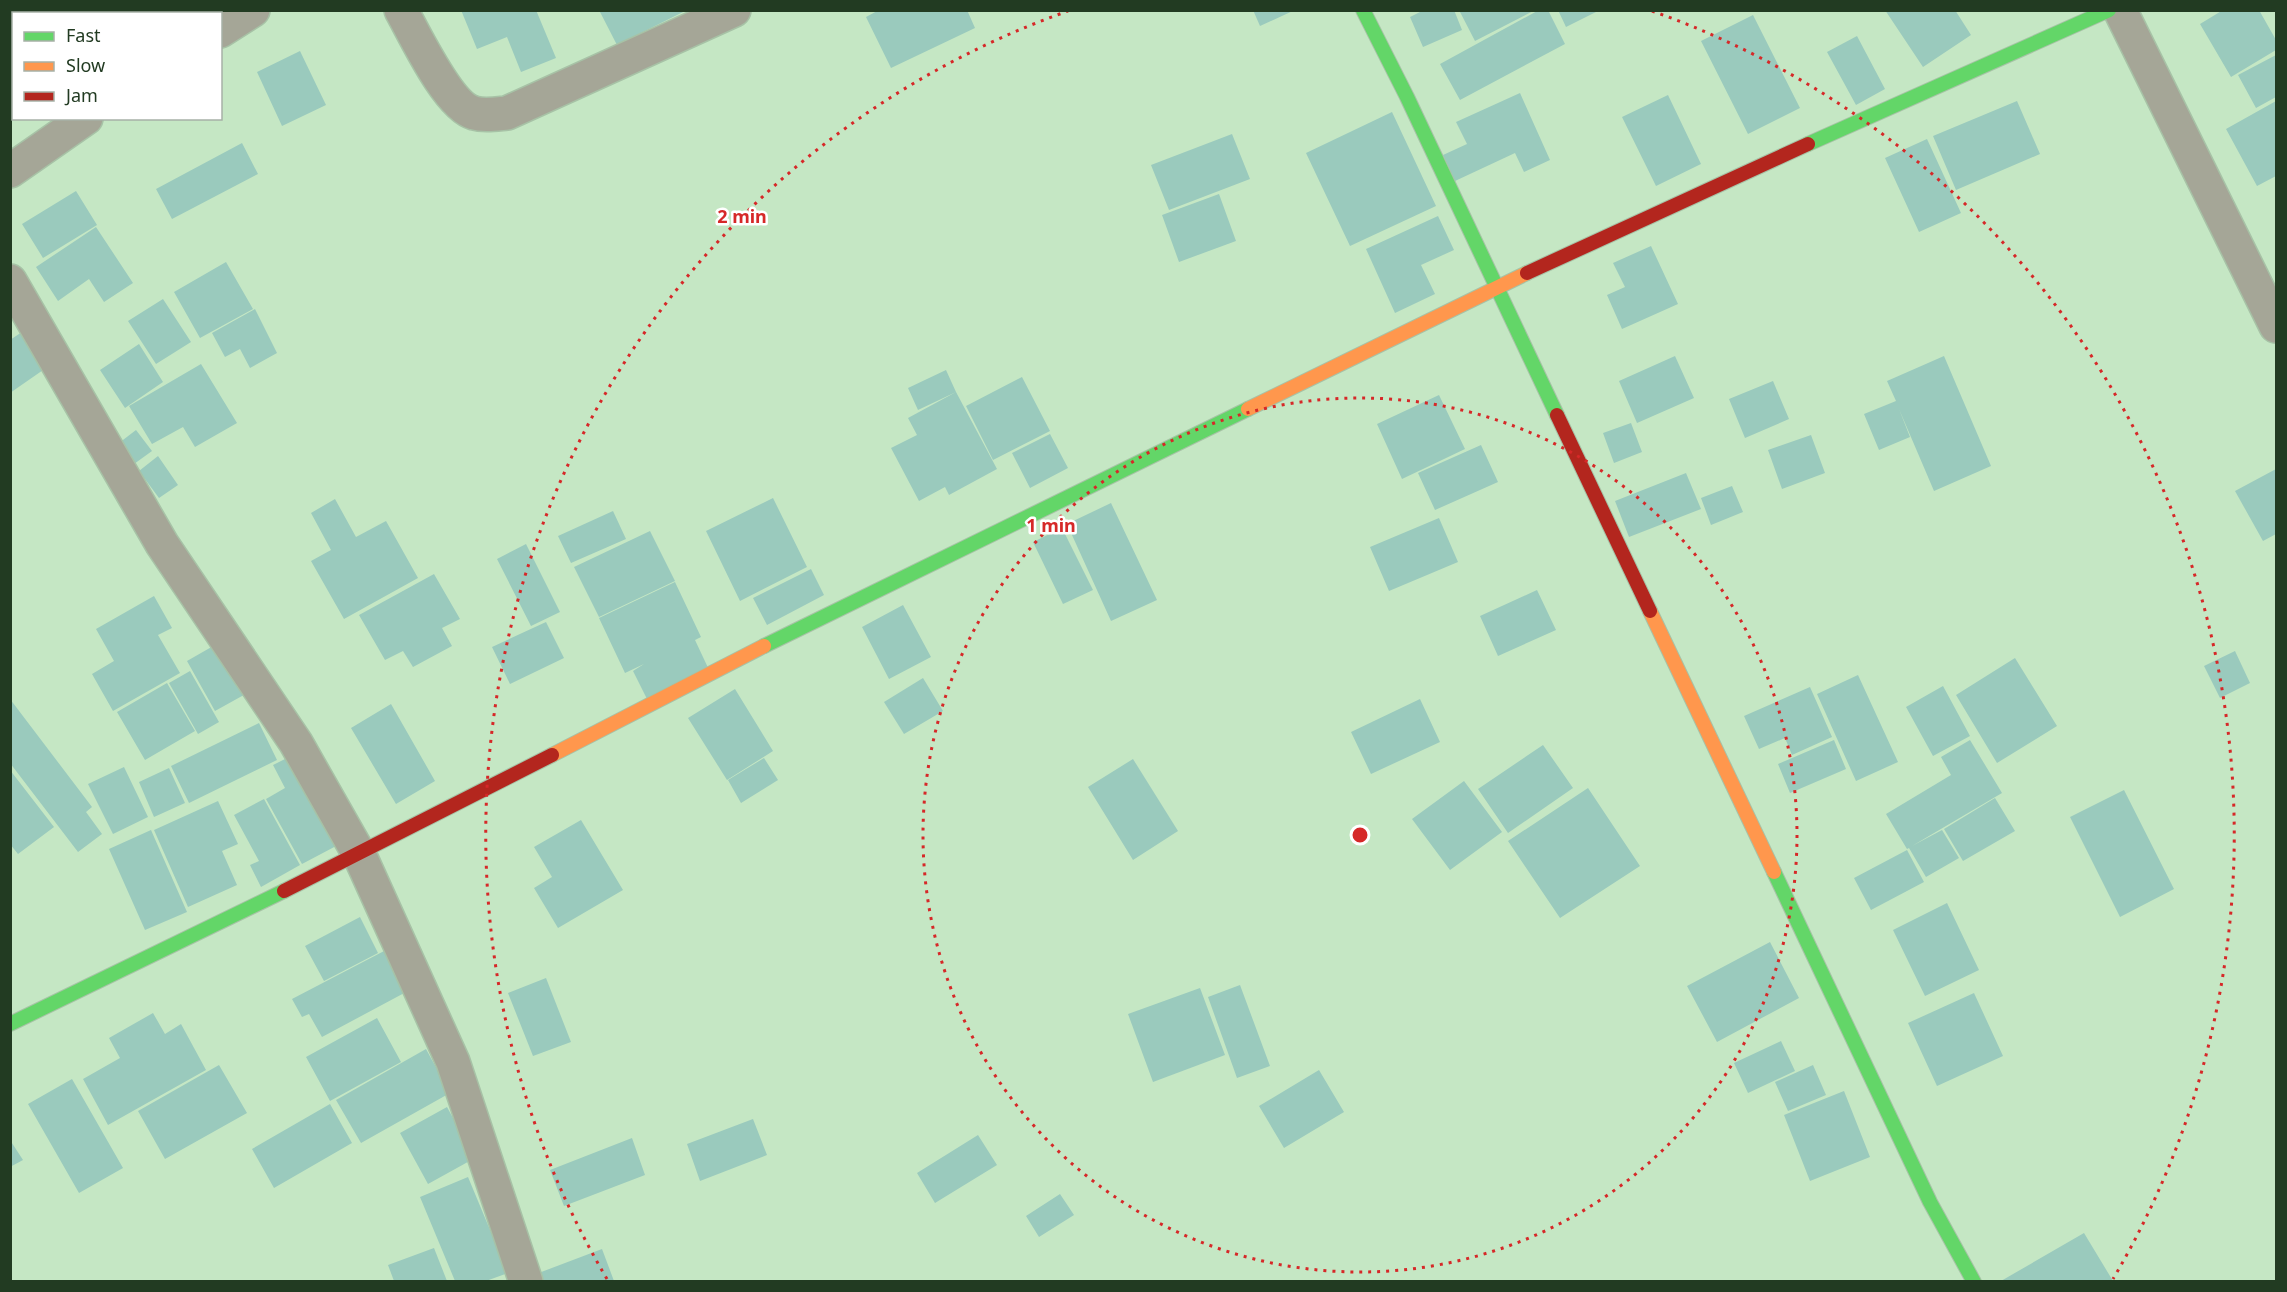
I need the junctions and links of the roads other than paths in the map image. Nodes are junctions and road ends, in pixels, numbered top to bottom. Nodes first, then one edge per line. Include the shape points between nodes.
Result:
1 (253, 10) edge
2 (401, 10) edge
3 (734, 10) edge
4 (1363, 10) edge
5 (2109, 10) edge
6 (2120, 10) edge
7 (222, 30) edge
8 (83, 120) edge
9 (10, 171) edge
10 (10, 280) edge
11 (1497, 288) junction
12 (2277, 326) edge
13 (359, 854) junction
14 (10, 1024) edge
15 (526, 1281) edge
16 (1974, 1281) edge

1 - 7 street
2 - 3 street via 448,92 472,113 489,115 507,113
4 - 11 street
5 - 11 street
6 - 12 street
8 - 9 street
10 - 13 street via 162,544 296,743
11 - 13 street via 768,644
11 - 16 street via 1930,1202
13 - 14 street
13 - 15 street via 453,1062

